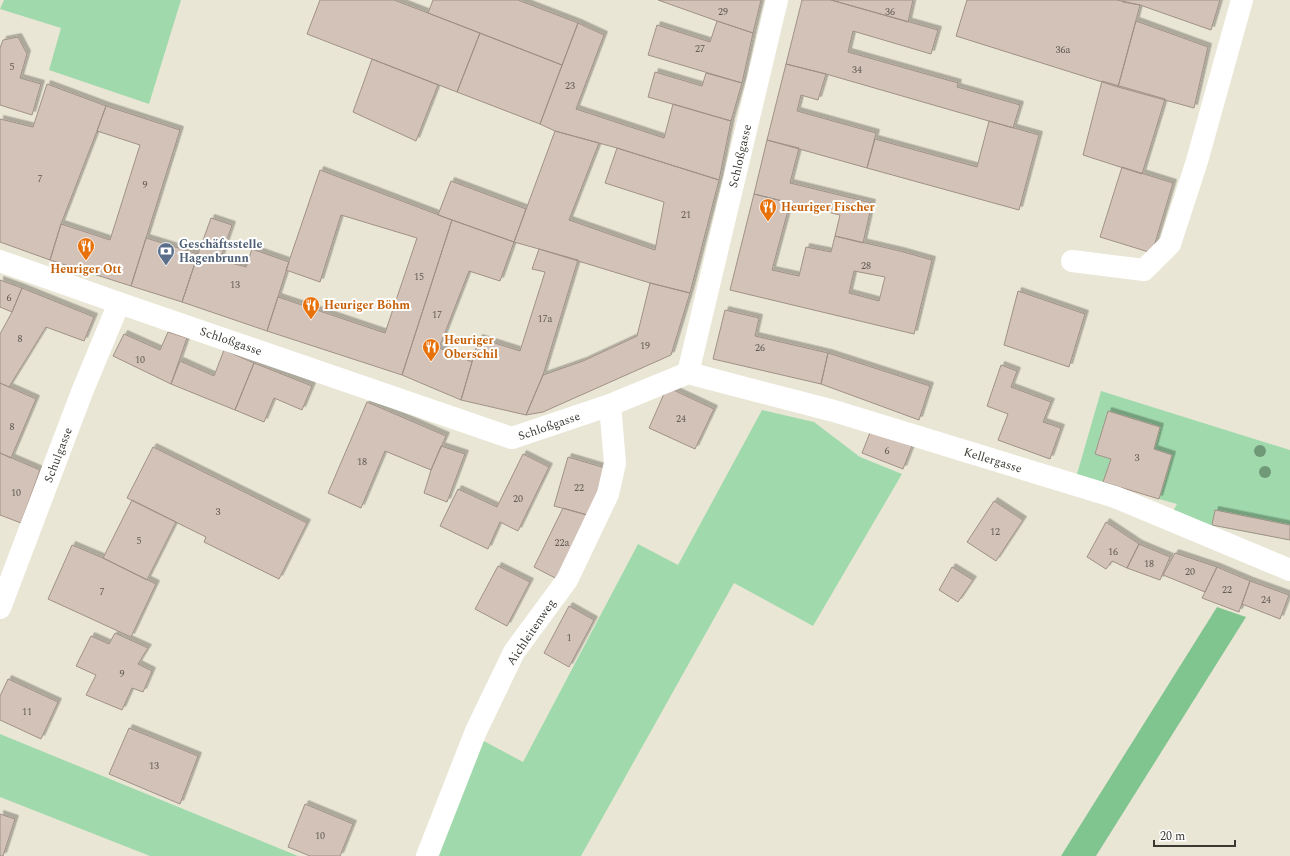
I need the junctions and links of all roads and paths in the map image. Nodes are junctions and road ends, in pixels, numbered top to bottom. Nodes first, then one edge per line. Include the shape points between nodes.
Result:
1 (777, 0) edge
2 (1242, 0) edge
3 (0, 260) edge
4 (1072, 261) dead end
5 (119, 303) junction
6 (688, 373) junction
7 (610, 405) junction
8 (1290, 570) edge
9 (0, 608) edge
10 (427, 856) edge

1 - 6 street, Schloßgasse
2 - 4 street via 1197,161 1170,244 1144,270
3 - 5 street, Schloßgasse
5 - 7 street, Schloßgasse via 512,438
5 - 9 street, Schulgasse via 82,392
6 - 7 street, Schloßgasse
6 - 8 street, Kellergasse via 834,411 1116,497
7 - 10 street, Aichleitenweg via 615,463 608,494 567,580 514,652 476,731

